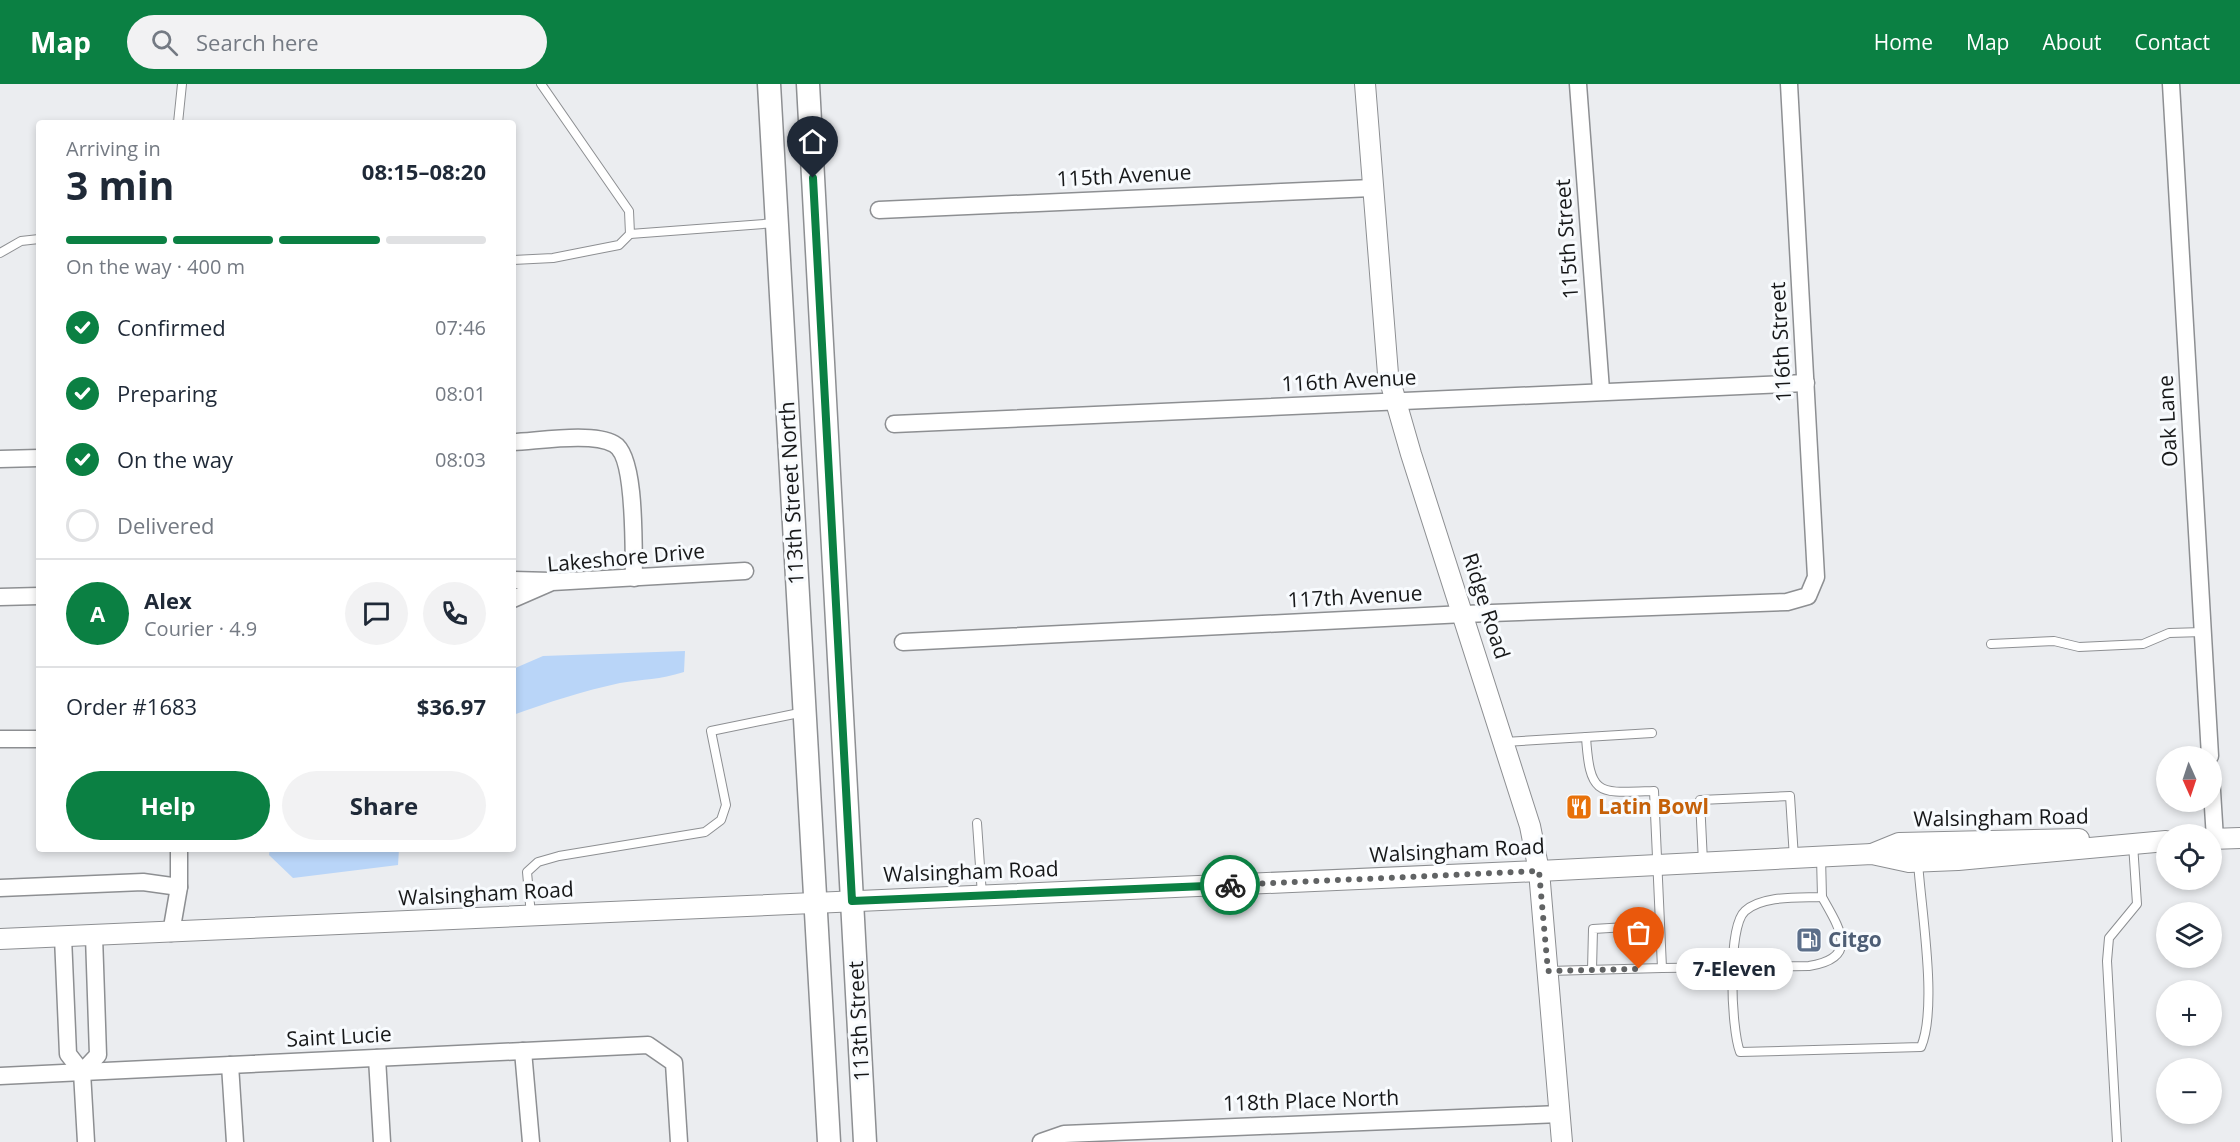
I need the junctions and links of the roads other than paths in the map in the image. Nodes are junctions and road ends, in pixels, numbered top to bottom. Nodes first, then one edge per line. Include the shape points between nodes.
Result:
1 (182, 84) edge
2 (541, 84) edge
3 (769, 84) edge
4 (807, 84) edge
5 (1365, 84) edge
6 (1578, 84) edge
7 (1789, 84) edge
8 (2171, 84) edge
9 (178, 120) edge
10 (1372, 188) junction
11 (879, 210) dead end
12 (777, 223) junction
13 (630, 234) junction
14 (36, 239) edge
15 (0, 253) edge
16 (516, 260) edge
17 (1806, 383) junction
18 (1601, 390) junction
19 (1395, 401) junction
20 (894, 424) dead end
21 (516, 442) edge
22 (36, 458) edge
23 (0, 459) edge
24 (746, 571) dead end
25 (634, 578) junction
26 (516, 580) edge
27 (552, 582) junction
28 (36, 596) edge
29 (1808, 596) joint
30 (0, 597) edge
31 (516, 598) edge
32 (1464, 614) junction
33 (2203, 632) junction
34 (903, 642) dead end
35 (1991, 644) dead end
36 (805, 711) junction
37 (1652, 733) dead end
38 (1586, 736) junction
39 (36, 739) edge
40 (0, 740) edge
41 (1504, 742) junction
42 (2209, 746) edge
43 (977, 823) dead end
44 (2240, 838) edge
45 (2222, 839) edge
46 (2156, 842) edge
47 (2133, 843) junction
48 (179, 852) edge
49 (1872, 854) junction
50 (1821, 857) junction
51 (1794, 859) junction
52 (1918, 862) junction
53 (1703, 863) junction
54 (1657, 865) junction
55 (1539, 871) junction
56 (179, 887) junction
57 (0, 888) edge
58 (982, 895) junction
59 (1822, 897) junction
60 (852, 901) junction
61 (816, 903) junction
62 (531, 916) junction
63 (1660, 925) junction
64 (171, 933) junction
65 (94, 936) junction
66 (63, 937) junction
67 (0, 939) edge
68 (1662, 968) junction
69 (1732, 968) junction
70 (1592, 970) junction
71 (1548, 971) junction
72 (523, 1051) junction
73 (377, 1058) junction
74 (230, 1065) junction
75 (82, 1072) junction
76 (0, 1076) edge
77 (1560, 1114) junction
78 (86, 1142) edge
79 (235, 1142) edge
80 (382, 1142) edge
81 (531, 1142) edge
82 (679, 1142) edge
83 (829, 1142) edge
84 (866, 1142) edge
85 (1041, 1142) edge
86 (1562, 1142) edge
87 (2117, 1142) edge

1 - 9 lane
2 - 13 lane via 629,211
3 - 12 main road, 113th Street North
4 - 60 main road, 113th Street North
5 - 10 street, Ridge Road
6 - 18 street, 115th Street
7 - 17 street, 116th Street
8 - 33 street, Oak Lane
10 - 11 street, 115th Avenue
10 - 19 street, Ridge Road via 1388,374
12 - 13 lane
12 - 36 main road, 113th Street North
13 - 16 lane via 619,245 552,258
14 - 15 lane via 21,241
17 - 18 street, 116th Avenue
17 - 29 street, 116th Street via 1816,577
18 - 19 street, 116th Avenue
19 - 20 street, 116th Avenue
19 - 32 street, Ridge Road
21 - 25 street via 586,439 615,444 624,452 630,486
22 - 23 street
24 - 25 street, Lakeshore Drive
25 - 27 street, Lakeshore Drive
26 - 27 street
27 - 31 street, Lakeshore Drive
28 - 30 street
29 - 32 street, 117th Avenue via 1787,602
32 - 34 street, 117th Avenue
32 - 41 street, Ridge Road
33 - 35 lane via 2169,633 2143,644
33 - 42 street, Oak Lane
36 - 61 main road, 113th Street North
36 - 62 lane via 711,731 726,805 721,820 705,832 538,862 527,872
37 - 38 lane
38 - 41 lane
38 - 54 lane via 1590,772 1597,786 1605,792 1654,791
39 - 40 street
41 - 55 street, Ridge Road via 1530,826
43 - 58 lane
44 - 45 street
46 - 47 street, Walsingham Road
47 - 49 street, Walsingham Road via 2088,839 1956,840 1899,843
47 - 52 street, Walsingham Road via 2047,854
47 - 87 lane via 2137,904 2109,938 2107,961
48 - 56 street
49 - 50 street, Walsingham Road
49 - 52 street, Walsingham Road
50 - 51 street, Walsingham Road
50 - 59 lane
51 - 53 street, Walsingham Road
51 - 53 lane via 1790,796 1767,796 1700,800
52 - 69 lane via 1928,1031 1921,1047 1740,1052
53 - 54 street, Walsingham Road
54 - 55 street, Walsingham Road
54 - 63 lane
55 - 58 street, Walsingham Road
55 - 71 street, Ridge Road
56 - 57 street via 143,882
56 - 64 street
58 - 60 street, Walsingham Road
59 - 69 lane via 1760,903 1745,911 1736,925
59 - 69 lane via 1842,939 1840,952 1829,963
60 - 61 street, Walsingham Road
60 - 84 main road, 113th Street
61 - 62 street, Walsingham Road
61 - 83 main road, 113th Street
62 - 64 street, Walsingham Road
63 - 68 lane
63 - 70 lane via 1593,929
64 - 65 street, Walsingham Road
65 - 66 street, Walsingham Road
65 - 75 street via 98,1055
66 - 67 street, Walsingham Road
66 - 75 street via 68,1054
68 - 69 lane
68 - 70 lane
70 - 71 lane
71 - 77 street, Ridge Road
72 - 73 street, Saint Lucie
72 - 81 street
72 - 82 street, Saint Lucie via 648,1045 674,1063
73 - 74 street, Saint Lucie
73 - 80 street
74 - 75 street, Saint Lucie
74 - 79 street
75 - 76 street, Saint Lucie
75 - 78 street
77 - 85 street, 118th Place North via 1064,1134
77 - 86 street, Ridge Road

